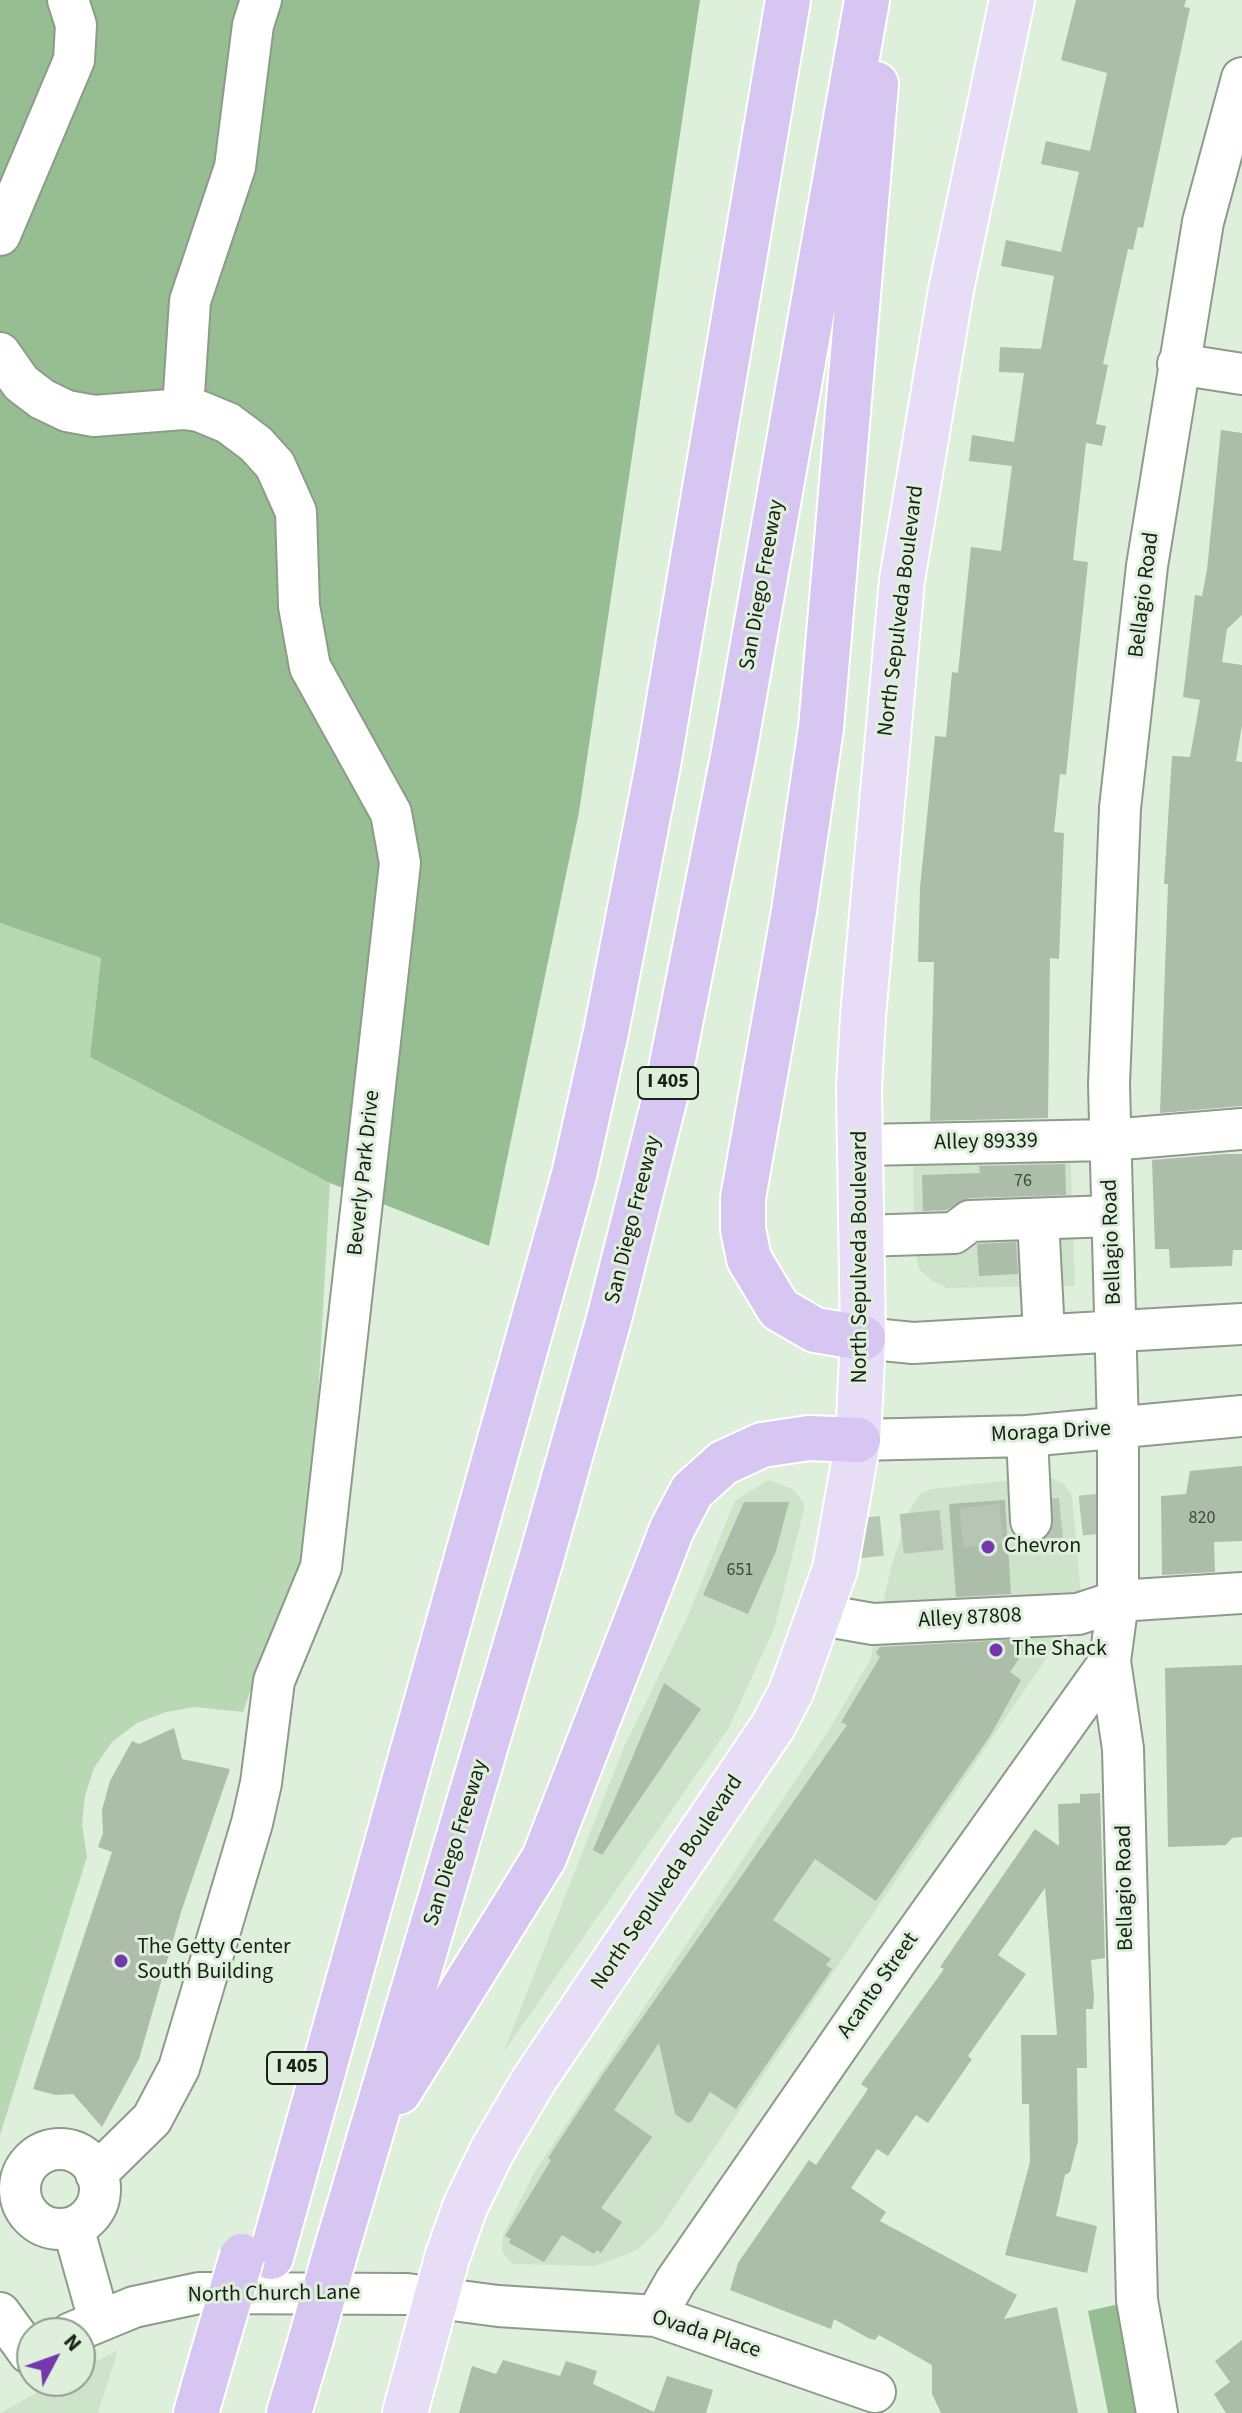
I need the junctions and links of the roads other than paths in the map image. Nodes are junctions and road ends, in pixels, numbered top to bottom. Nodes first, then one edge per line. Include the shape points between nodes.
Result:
1 (68, 0) edge
2 (261, 0) edge
3 (759, 0) edge
4 (788, 0) edge
5 (867, 0) edge
6 (883, 0) edge
7 (1012, 0) edge
8 (1242, 78) edge
9 (0, 235) edge
10 (0, 353) edge
11 (1178, 364) junction
12 (1242, 374) edge
13 (183, 409) junction
14 (1242, 1129) edge
15 (1110, 1140) junction
16 (862, 1145) junction
17 (1111, 1216) junction
18 (1038, 1219) junction
19 (862, 1236) junction
20 (1242, 1324) edge
21 (1116, 1333) junction
22 (1044, 1334) junction
23 (863, 1338) junction
24 (1242, 1416) edge
25 (1118, 1430) junction
26 (1027, 1436) junction
27 (858, 1440) junction
28 (1031, 1521) dead end
29 (1242, 1593) edge
30 (1118, 1601) junction
31 (821, 1615) junction
32 (1110, 1661) junction
33 (368, 2142) junction
34 (96, 2174) junction
35 (73, 2227) junction
36 (256, 2256) junction
37 (436, 2297) junction
38 (0, 2313) edge
39 (656, 2316) junction
40 (84, 2317) edge
41 (96, 2322) edge
42 (234, 2337) junction
43 (16, 2348) edge
44 (875, 2392) dead end
45 (196, 2413) edge
46 (227, 2413) edge
47 (289, 2413) edge
48 (405, 2413) edge
49 (1157, 2413) edge

1 - 9 street via 76,25 74,60
2 - 13 street via 253,25 235,167 190,301
3 - 36 highway, I 405 via 635,740 569,1077
4 - 36 highway via 658,765 574,1175
5 - 33 highway, San Diego Freeway / I 405 via 717,845 667,1089 601,1349
6 - 23 highway via 821,728 743,1198 749,1259 779,1309 815,1330
7 - 16 main road, North Sepulveda Boulevard via 951,290 902,580 863,1016
8 - 11 street, Bellagio Road via 1203,222
10 - 13 street, Beverly Park Drive via 21,383 67,411 125,416
11 - 12 street
11 - 15 street, Bellagio Road via 1147,566 1120,808
13 - 34 street, Beverly Park Drive via 228,423 247,437 287,486 296,512 299,606 310,667 385,800 400,863 321,1567 274,1681 252,1823 179,2068 152,2119
14 - 15 street, Alley 89339
15 - 16 street, Alley 89339
15 - 17 street, Bellagio Road
16 - 19 main road, North Sepulveda Boulevard
17 - 18 street
17 - 21 street, Bellagio Road
18 - 19 street via 970,1221 954,1233
18 - 22 street
19 - 23 main road, North Sepulveda Boulevard
20 - 21 street
21 - 22 street
21 - 25 street, Bellagio Road
22 - 23 street via 913,1343
23 - 27 main road, North Sepulveda Boulevard
24 - 25 street, Moraga Drive
25 - 26 street, Moraga Drive
25 - 30 street, Bellagio Road
26 - 27 street, Moraga Drive
26 - 28 street
27 - 31 main road, North Sepulveda Boulevard via 842,1540
27 - 33 highway via 809,1438 762,1445 723,1463 692,1491 672,1529 544,1858
29 - 30 street, Alley 87808
30 - 31 street, Alley 87808 via 1078,1614 873,1624
30 - 32 street, Bellagio Road
31 - 37 main road, North Sepulveda Boulevard via 773,1726 534,2080 492,2151 465,2207
32 - 39 street, Acanto Street via 889,1972
32 - 49 street, Bellagio Road via 1123,1749 1137,2300
33 - 47 highway, San Diego Freeway / I 405, bridge
34 - 35 street via 100,2186 94,2210
34 - 35 street via 80,2155 56,2149 29,2164 22,2176 19,2191 31,2218 47,2228
35 - 40 street
36 - 42 highway, I 405, bridge
37 - 39 street, Ovada Place
37 - 41 street, North Church Lane via 199,2293
37 - 48 main road, North Sepulveda Boulevard
38 - 43 street
39 - 44 street, Ovada Place
42 - 45 highway, I 405
42 - 46 highway

